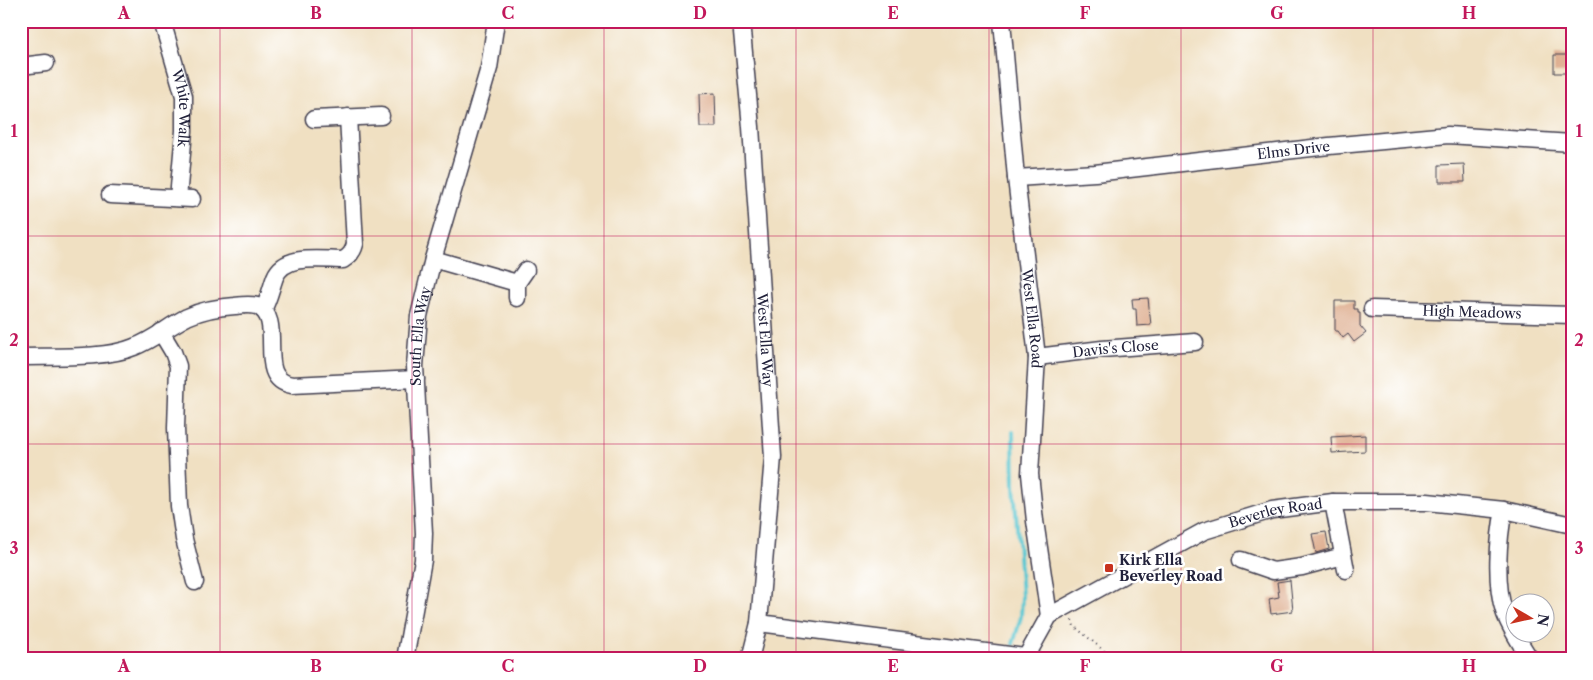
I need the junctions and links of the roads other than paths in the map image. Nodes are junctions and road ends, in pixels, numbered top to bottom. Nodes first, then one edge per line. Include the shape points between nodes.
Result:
1 (162, 21) edge
2 (496, 21) edge
3 (741, 21) edge
4 (1002, 21) edge
5 (48, 63) dead end
6 (21, 66) edge
7 (381, 116) dead end
8 (348, 117) junction
9 (314, 119) dead end
10 (1572, 143) edge
11 (1016, 178) junction
12 (108, 194) dead end
13 (433, 259) junction
14 (520, 284) dead end
15 (1372, 309) dead end
16 (262, 310) junction
17 (1572, 315) edge
18 (161, 332) junction
19 (1195, 342) dead end
20 (21, 357) edge
21 (1037, 357) junction
22 (416, 379) junction
23 (1332, 502) junction
24 (1504, 510) junction
25 (1572, 525) edge
26 (1249, 560) dead end
27 (195, 582) dead end
28 (1049, 616) junction
29 (759, 624) junction
30 (1025, 658) edge
31 (405, 659) edge
32 (750, 659) edge
33 (1530, 659) edge

1 - 12 street, White Walk via 184,96 185,199
2 - 13 street, South Ella Way via 486,77
3 - 29 street, West Ella Way via 772,457
4 - 11 street, West Ella Road
5 - 6 street
7 - 8 street
8 - 9 street
8 - 16 street via 354,249 342,260 293,260 286,264 275,277
10 - 11 street, Elms Drive via 1448,135 1095,173
11 - 21 street, West Ella Road
13 - 14 street
13 - 22 street, South Ella Way via 419,316
15 - 17 street, High Meadows
16 - 18 street via 251,305 208,309
16 - 22 street via 270,322 274,372 283,383
18 - 20 street via 134,347 112,353
18 - 27 street via 174,352 178,366 179,506
19 - 21 street, Davis's Close
21 - 28 street, West Ella Road via 1030,474
22 - 31 street, South Ella Way via 423,560
23 - 24 street, Beverley Road via 1427,502
23 - 26 street via 1344,563 1273,571
23 - 28 street, Beverley Road via 1272,510 1204,531
24 - 25 street, Beverley Road
24 - 33 street via 1500,530 1499,589 1504,612
28 - 30 street
29 - 30 street
29 - 32 street, West Ella Way

